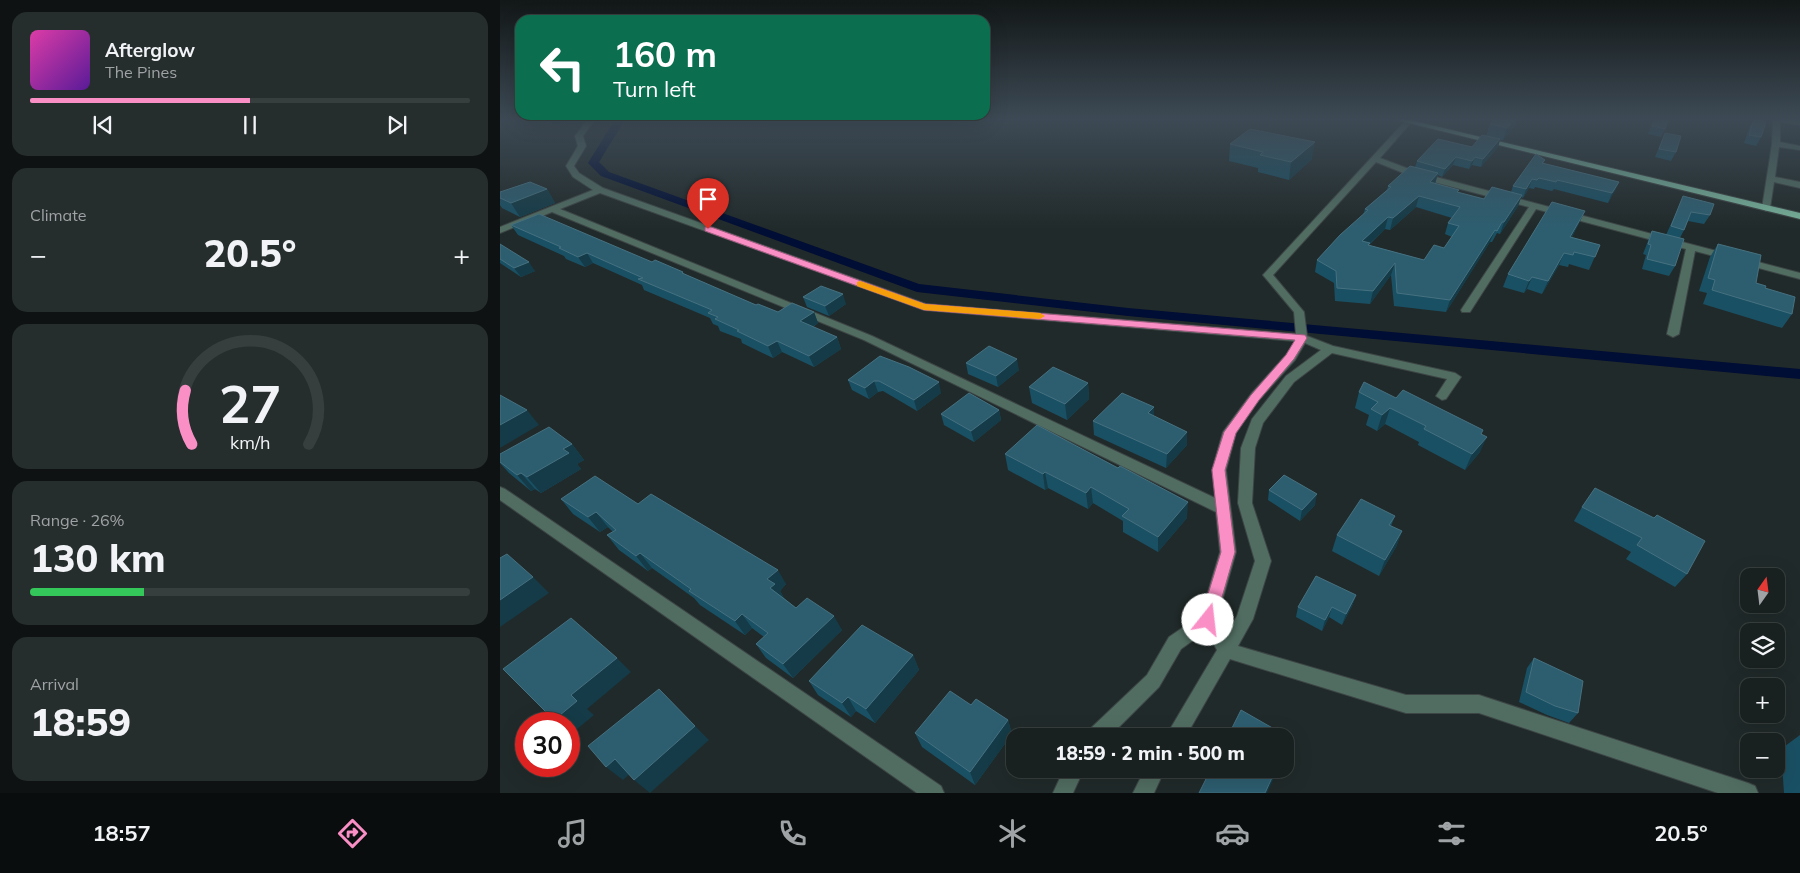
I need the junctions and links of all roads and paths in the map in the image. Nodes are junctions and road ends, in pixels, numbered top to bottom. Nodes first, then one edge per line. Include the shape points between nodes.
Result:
1 (577, 155) edge
2 (1379, 155) edge
3 (1552, 155) edge
4 (1774, 155) edge
5 (1376, 159) junction
6 (1771, 179) junction
7 (1800, 185) edge
8 (600, 190) junction
9 (1534, 206) junction
10 (1766, 208) junction
11 (552, 209) junction
12 (1800, 216) edge
13 (500, 218) edge
14 (513, 224) junction
15 (500, 230) edge
16 (1692, 248) junction
17 (1800, 276) edge
18 (1466, 310) dead end
19 (1673, 334) dead end
20 (1302, 338) junction
21 (1330, 349) junction
22 (1442, 396) dead end
23 (500, 493) edge
24 (1222, 508) junction
25 (1208, 620) junction
26 (1226, 650) junction
27 (1106, 728) edge
28 (1180, 728) edge
29 (1070, 778) edge
30 (1150, 778) edge
31 (934, 793) edge
32 (1063, 793) edge
33 (1143, 793) edge
34 (1748, 793) edge

1 - 8 street via 570,166 576,175
2 - 5 street
3 - 10 main road
4 - 6 street
5 - 9 street via 1414,174
5 - 20 street via 1268,275 1300,312
6 - 7 street
6 - 10 street
8 - 11 street
8 - 20 street via 924,307
9 - 16 street
9 - 18 street
10 - 12 main road
11 - 14 street
11 - 24 street via 868,338
13 - 14 street
14 - 15 street
16 - 17 street
16 - 19 street
20 - 21 street
20 - 24 street via 1291,357 1255,397 1230,432 1218,470
21 - 22 street via 1455,377
21 - 26 street via 1290,379 1258,422 1248,448 1246,503 1263,561 1245,619
23 - 31 street
24 - 25 street via 1228,552
25 - 26 street
25 - 27 street via 1175,643 1153,681
26 - 28 street
26 - 34 street via 1406,704 1479,704
29 - 32 street
30 - 33 street

